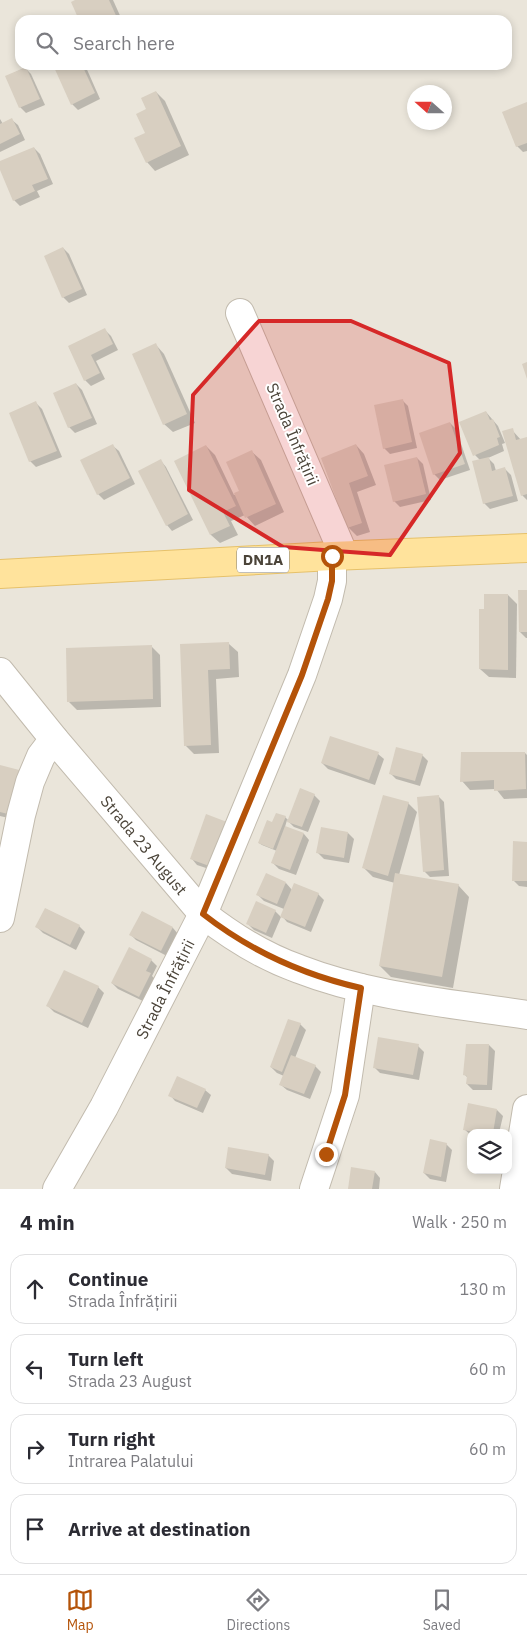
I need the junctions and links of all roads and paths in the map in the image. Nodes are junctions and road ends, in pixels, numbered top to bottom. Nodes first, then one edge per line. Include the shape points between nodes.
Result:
1 (240, 313) dead end
2 (527, 548) edge
3 (338, 556) junction
4 (0, 574) edge
5 (0, 672) edge
6 (54, 740) junction
7 (203, 914) junction
8 (0, 918) edge
9 (361, 988) junction
10 (527, 1015) edge
11 (527, 1109) edge
12 (57, 1189) edge
13 (314, 1189) edge
14 (514, 1189) edge

1 - 3 street, Strada Înfrățirii
2 - 3 main road, DN1A
3 - 4 main road, DN1A
3 - 7 street, Strada Înfrățirii via 328,599 302,675
5 - 6 street, Strada 23 August
6 - 7 street, Strada 23 August
6 - 8 street via 41,756 30,782
7 - 9 street, Strada 23 August via 240,940 297,969
7 - 12 street, Strada Înfrățirii via 104,1106
9 - 10 street, Strada 23 August
9 - 13 street via 345,1095
11 - 14 street

